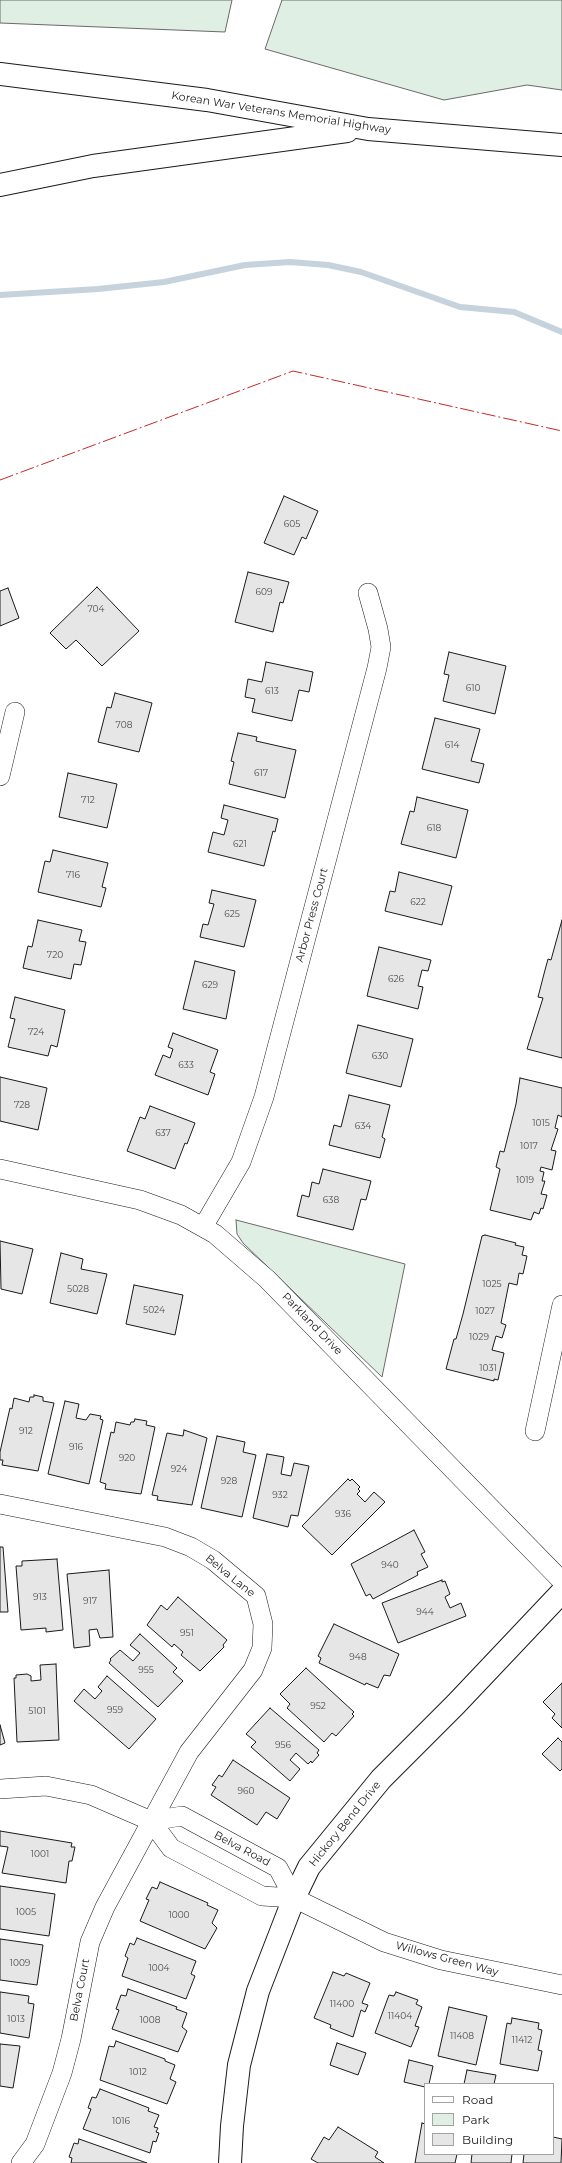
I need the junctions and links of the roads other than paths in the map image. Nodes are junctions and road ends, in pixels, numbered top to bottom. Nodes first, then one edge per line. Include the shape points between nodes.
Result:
1 (0, 74) edge
2 (368, 129) junction
3 (562, 145) edge
4 (0, 184) edge
5 (368, 593) dead end
6 (15, 712) dead end
7 (0, 776) edge
8 (0, 1169) edge
9 (203, 1227) junction
10 (562, 1305) edge
11 (535, 1431) dead end
12 (0, 1504) edge
13 (562, 1581) edge
14 (562, 1592) edge
15 (0, 1789) edge
16 (151, 1821) junction
17 (294, 1898) junction
18 (562, 1985) edge
19 (21, 2163) edge
20 (230, 2163) edge

1 - 2 main road, Korean War Veterans Memorial Highway via 207,100
2 - 3 main road, Korean War Veterans Memorial Highway
2 - 4 main road via 177,153
5 - 9 street, Arbor Press Court via 381,647 373,684 264,1097 241,1162
6 - 7 street
8 - 9 street, Parkland Drive via 140,1200 181,1215
9 - 13 street, Parkland Drive via 244,1257 267,1279
10 - 11 street
12 - 16 street, Belva Lane via 165,1537 192,1547 213,1560 256,1596 264,1624 262,1648 253,1670 189,1752
14 - 17 main road, Hickory Bend Drive via 456,1704 380,1779 309,1867
15 - 16 street via 46,1786 90,1796
16 - 17 street via 170,1848 262,1896
16 - 17 street, Belva Road via 182,1816 278,1868
16 - 19 street, Belva Court via 105,1907 90,1942 62,2073 35,2144
17 - 18 street, Willows Green Way via 384,1942 441,1960
17 - 20 main road, Hickory Bend Drive via 258,1991 239,2065

